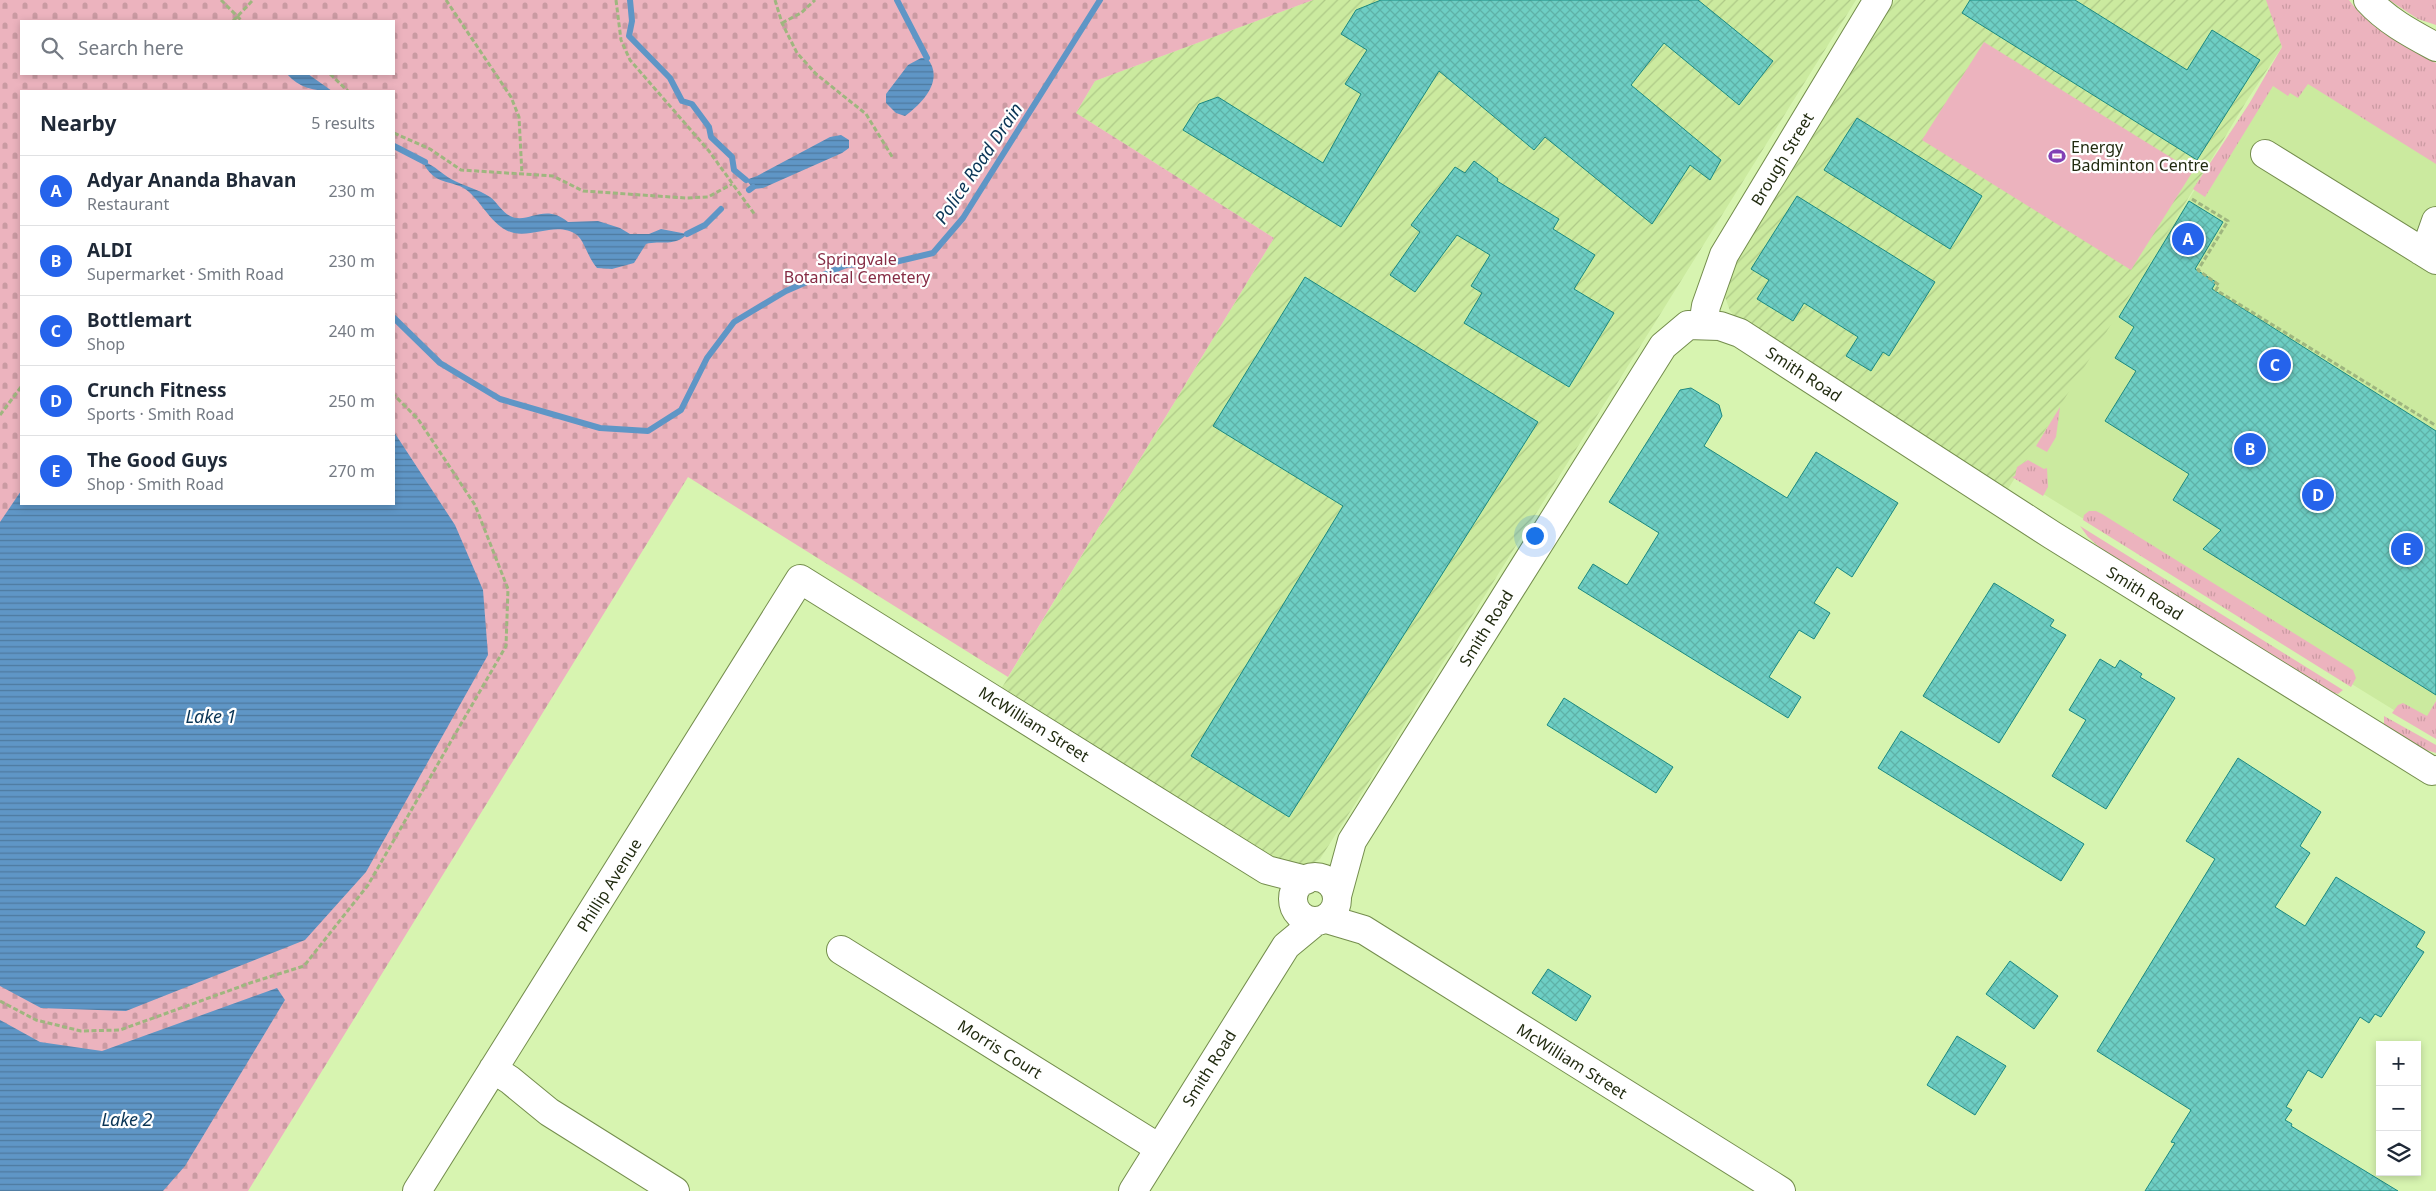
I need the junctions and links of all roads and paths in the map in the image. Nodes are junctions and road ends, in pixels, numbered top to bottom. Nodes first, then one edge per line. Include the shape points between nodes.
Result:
1 (221, 0) edge
2 (253, 0) edge
3 (446, 0) edge
4 (616, 0) edge
5 (775, 0) edge
6 (815, 0) edge
7 (1878, 0) edge
8 (2368, 0) edge
9 (238, 18) junction
10 (235, 20) edge
11 (241, 20) edge
12 (782, 23) junction
13 (2406, 31) junction
14 (2436, 38) edge
15 (2436, 47) edge
16 (331, 75) edge
17 (347, 90) edge
18 (395, 133) edge
19 (2264, 154) dead end
20 (893, 158) dead end
21 (522, 175) junction
22 (732, 184) junction
23 (2192, 199) dead end
24 (755, 215) dead end
25 (2436, 221) edge
26 (2431, 254) edge
27 (1703, 325) junction
28 (20, 388) edge
29 (395, 396) edge
30 (0, 414) edge
31 (2436, 425) edge
32 (800, 579) joint
33 (2436, 770) edge
34 (1315, 900) junction
35 (841, 950) dead end
36 (0, 1001) edge
37 (488, 1076) junction
38 (1159, 1148) junction
39 (417, 1191) edge
40 (675, 1191) edge
41 (1132, 1191) edge
42 (1781, 1191) edge

1 - 9 path
2 - 9 path
3 - 21 path via 511,98 519,117
4 - 22 path via 621,40 630,60 696,134
5 - 12 path
6 - 12 path
7 - 27 street, Brough Street via 1724,255 1706,306
8 - 13 street
9 - 10 path
9 - 11 path
12 - 20 path via 797,53 816,74 866,114
13 - 14 street
13 - 15 street
16 - 17 path
18 - 21 path via 430,149 461,170
19 - 26 street
21 - 22 path via 553,176 583,191 686,198 708,197
22 - 24 path
23 - 31 path via 2228,221 2198,270 2219,284 2216,290
25 - 26 street via 2430,238
27 - 33 street, Smith Road via 1740,332 2052,534 2432,771
27 - 34 street, Smith Road via 1688,325 1663,346
28 - 30 path
29 - 36 path via 418,419 475,505 508,589 506,646 368,885 304,966 120,1030 81,1031 36,1020
32 - 34 street, McWilliam Street
32 - 37 street, Phillip Avenue
34 - 38 street, Smith Road
34 - 42 street, McWilliam Street
35 - 38 street, Morris Court
37 - 39 street, Phillip Avenue
37 - 40 street via 510,1080 549,1112
38 - 41 street, Smith Road

